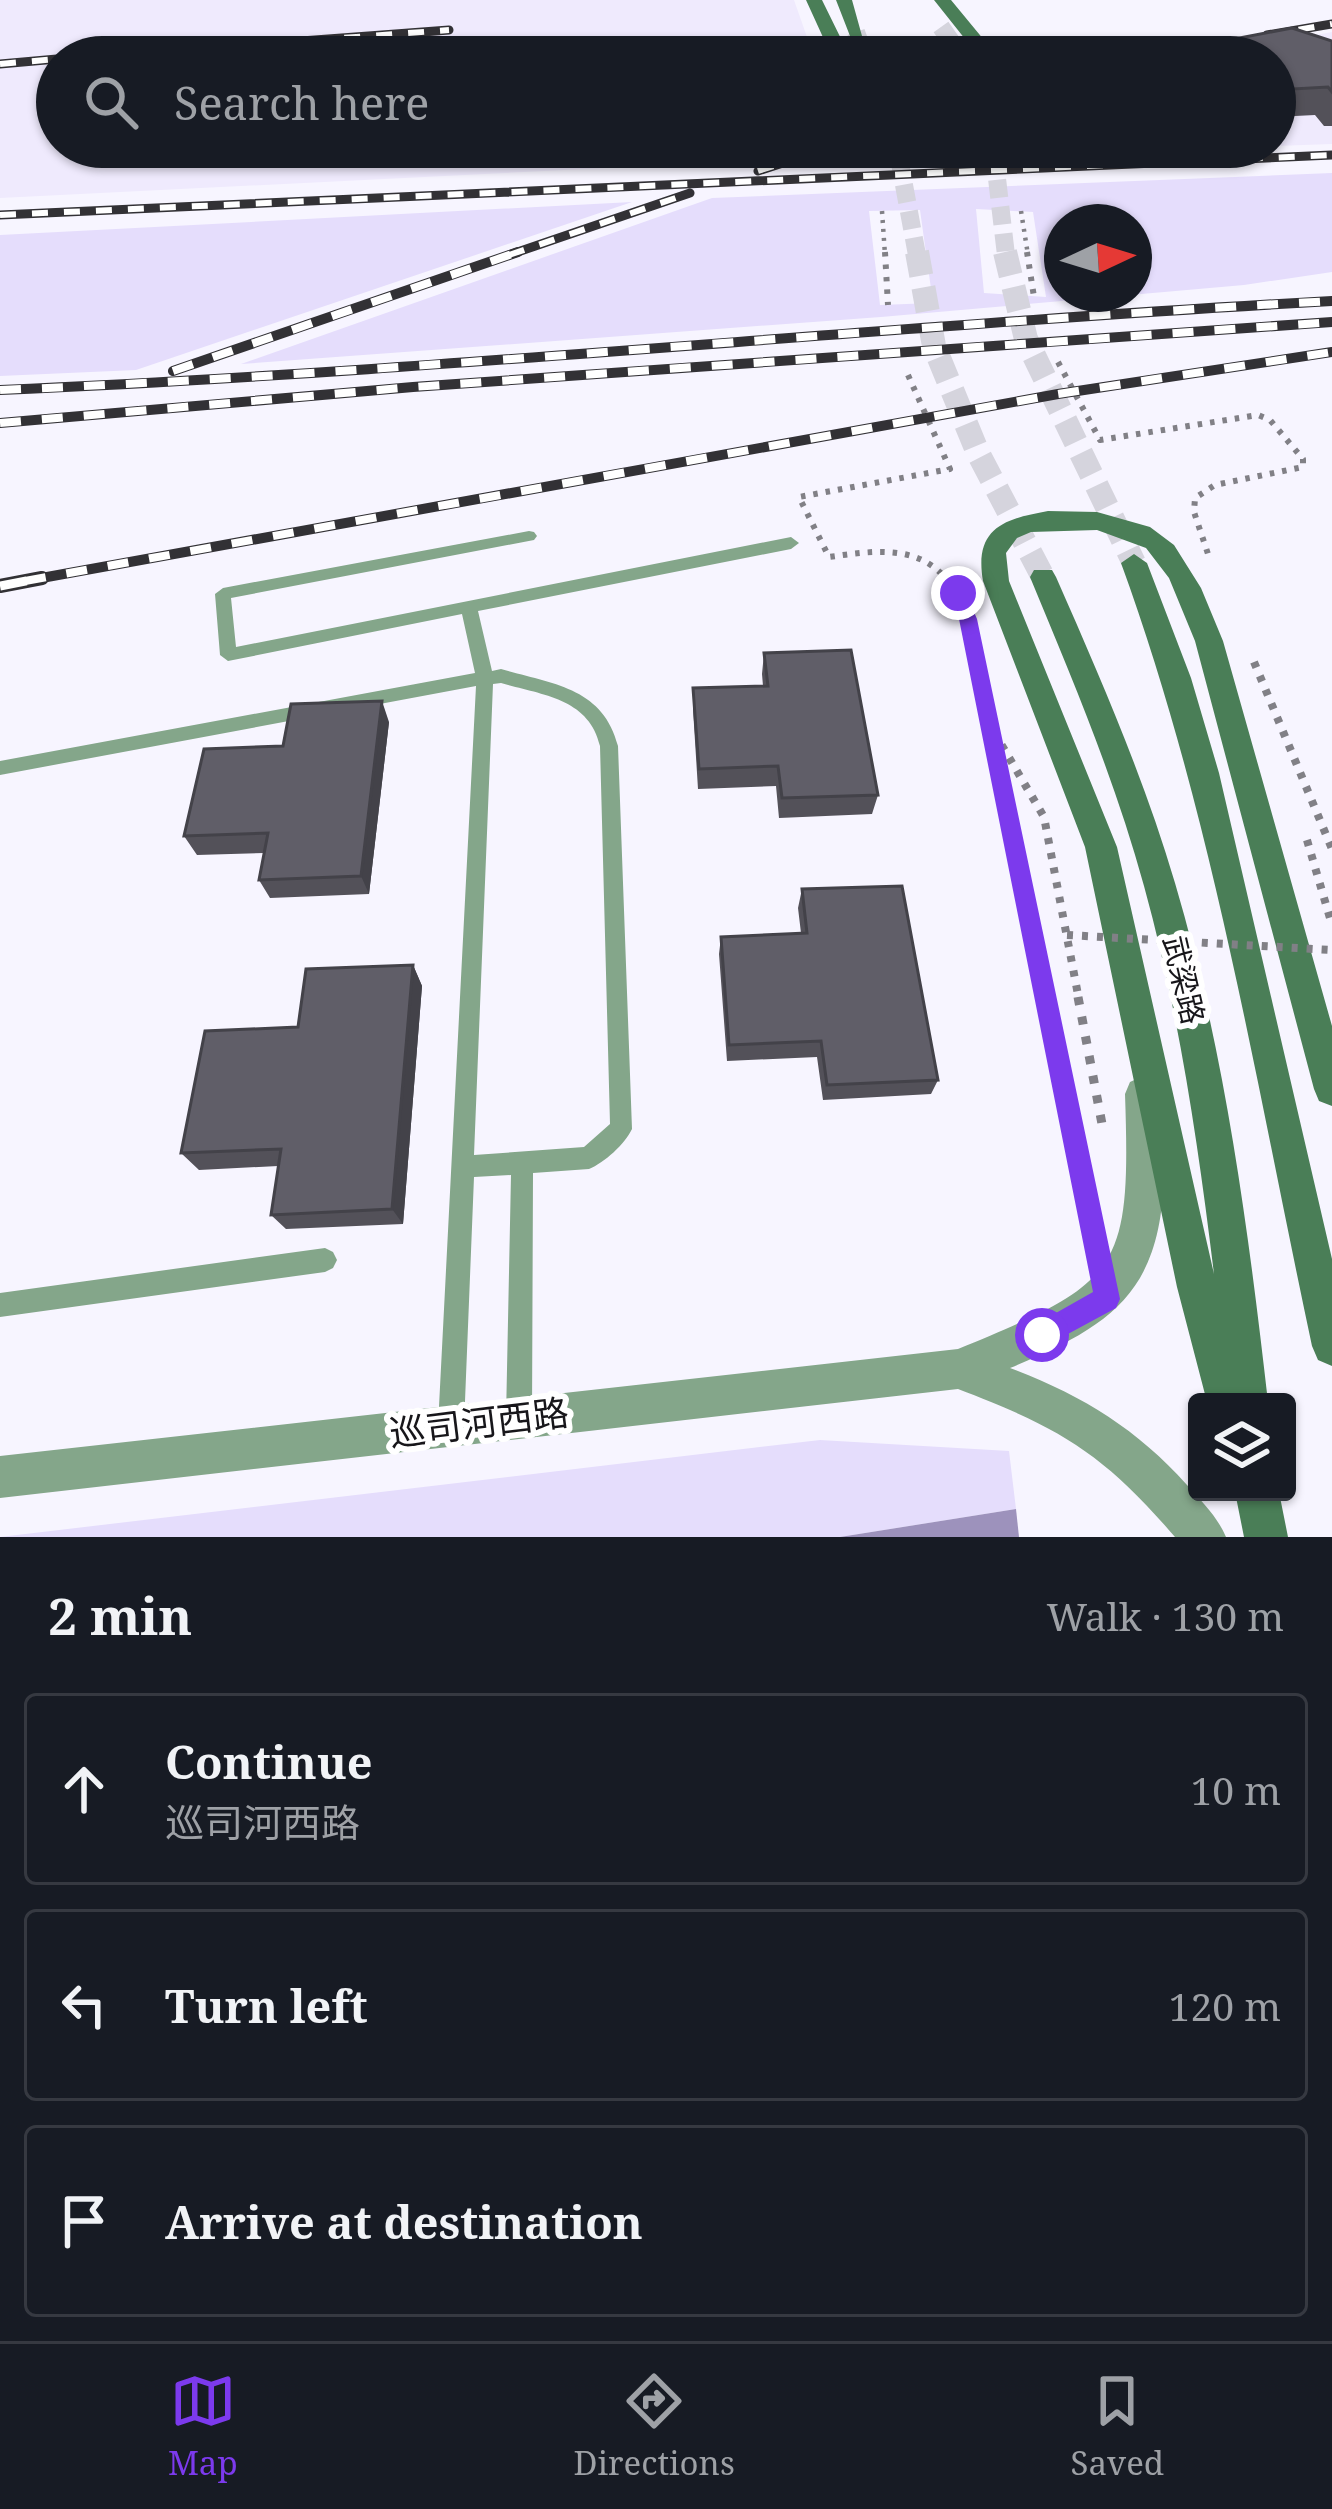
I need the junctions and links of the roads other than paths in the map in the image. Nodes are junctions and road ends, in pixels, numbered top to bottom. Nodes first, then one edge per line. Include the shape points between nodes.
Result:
1 (814, 0) edge
2 (844, 0) edge
3 (918, 0) edge
4 (942, 0) edge
5 (941, 27) tunnel mouth
6 (856, 32) tunnel mouth
7 (828, 36) tunnel mouth
8 (971, 36) tunnel mouth
9 (529, 536) dead end
10 (791, 544) dead end
11 (1134, 563) tunnel mouth
12 (1043, 577) tunnel mouth
13 (469, 607) junction
14 (485, 677) junction
15 (0, 768) edge
16 (1137, 1008) junction
17 (1332, 1089) edge
18 (522, 1163) junction
19 (462, 1167) junction
20 (326, 1261) dead end
21 (0, 1306) edge
22 (1332, 1346) edge
23 (958, 1369) junction
24 (1226, 1393) edge
25 (1246, 1393) edge
26 (519, 1418) junction
27 (451, 1426) junction
28 (0, 1477) edge
29 (1259, 1501) edge
30 (1204, 1537) edge
31 (1266, 1537) edge

1 - 7 main road
2 - 6 main road
3 - 5 main road
4 - 8 main road
9 - 13 lane via 223,594 228,655
10 - 13 lane
11 - 22 main road via 1204,773
12 - 25 main road, 武梁路 via 1117,757 1188,993 1228,1208
13 - 14 lane
14 - 15 lane
14 - 18 lane via 593,708 609,746 621,1129 589,1158
14 - 19 lane
16 - 17 main road via 1101,847 996,580 997,543 1026,526 1084,518 1124,525 1154,541 1184,581 1209,641
16 - 23 street, 巡司河西路 via 1148,1171 1137,1252 1107,1299
16 - 24 main road
18 - 19 lane
18 - 26 lane
19 - 27 lane
20 - 21 lane
23 - 26 street, 巡司河西路
23 - 30 street, 巡司河西路 via 1091,1426
26 - 27 street, 巡司河西路
27 - 28 street, 巡司河西路
29 - 31 main road

